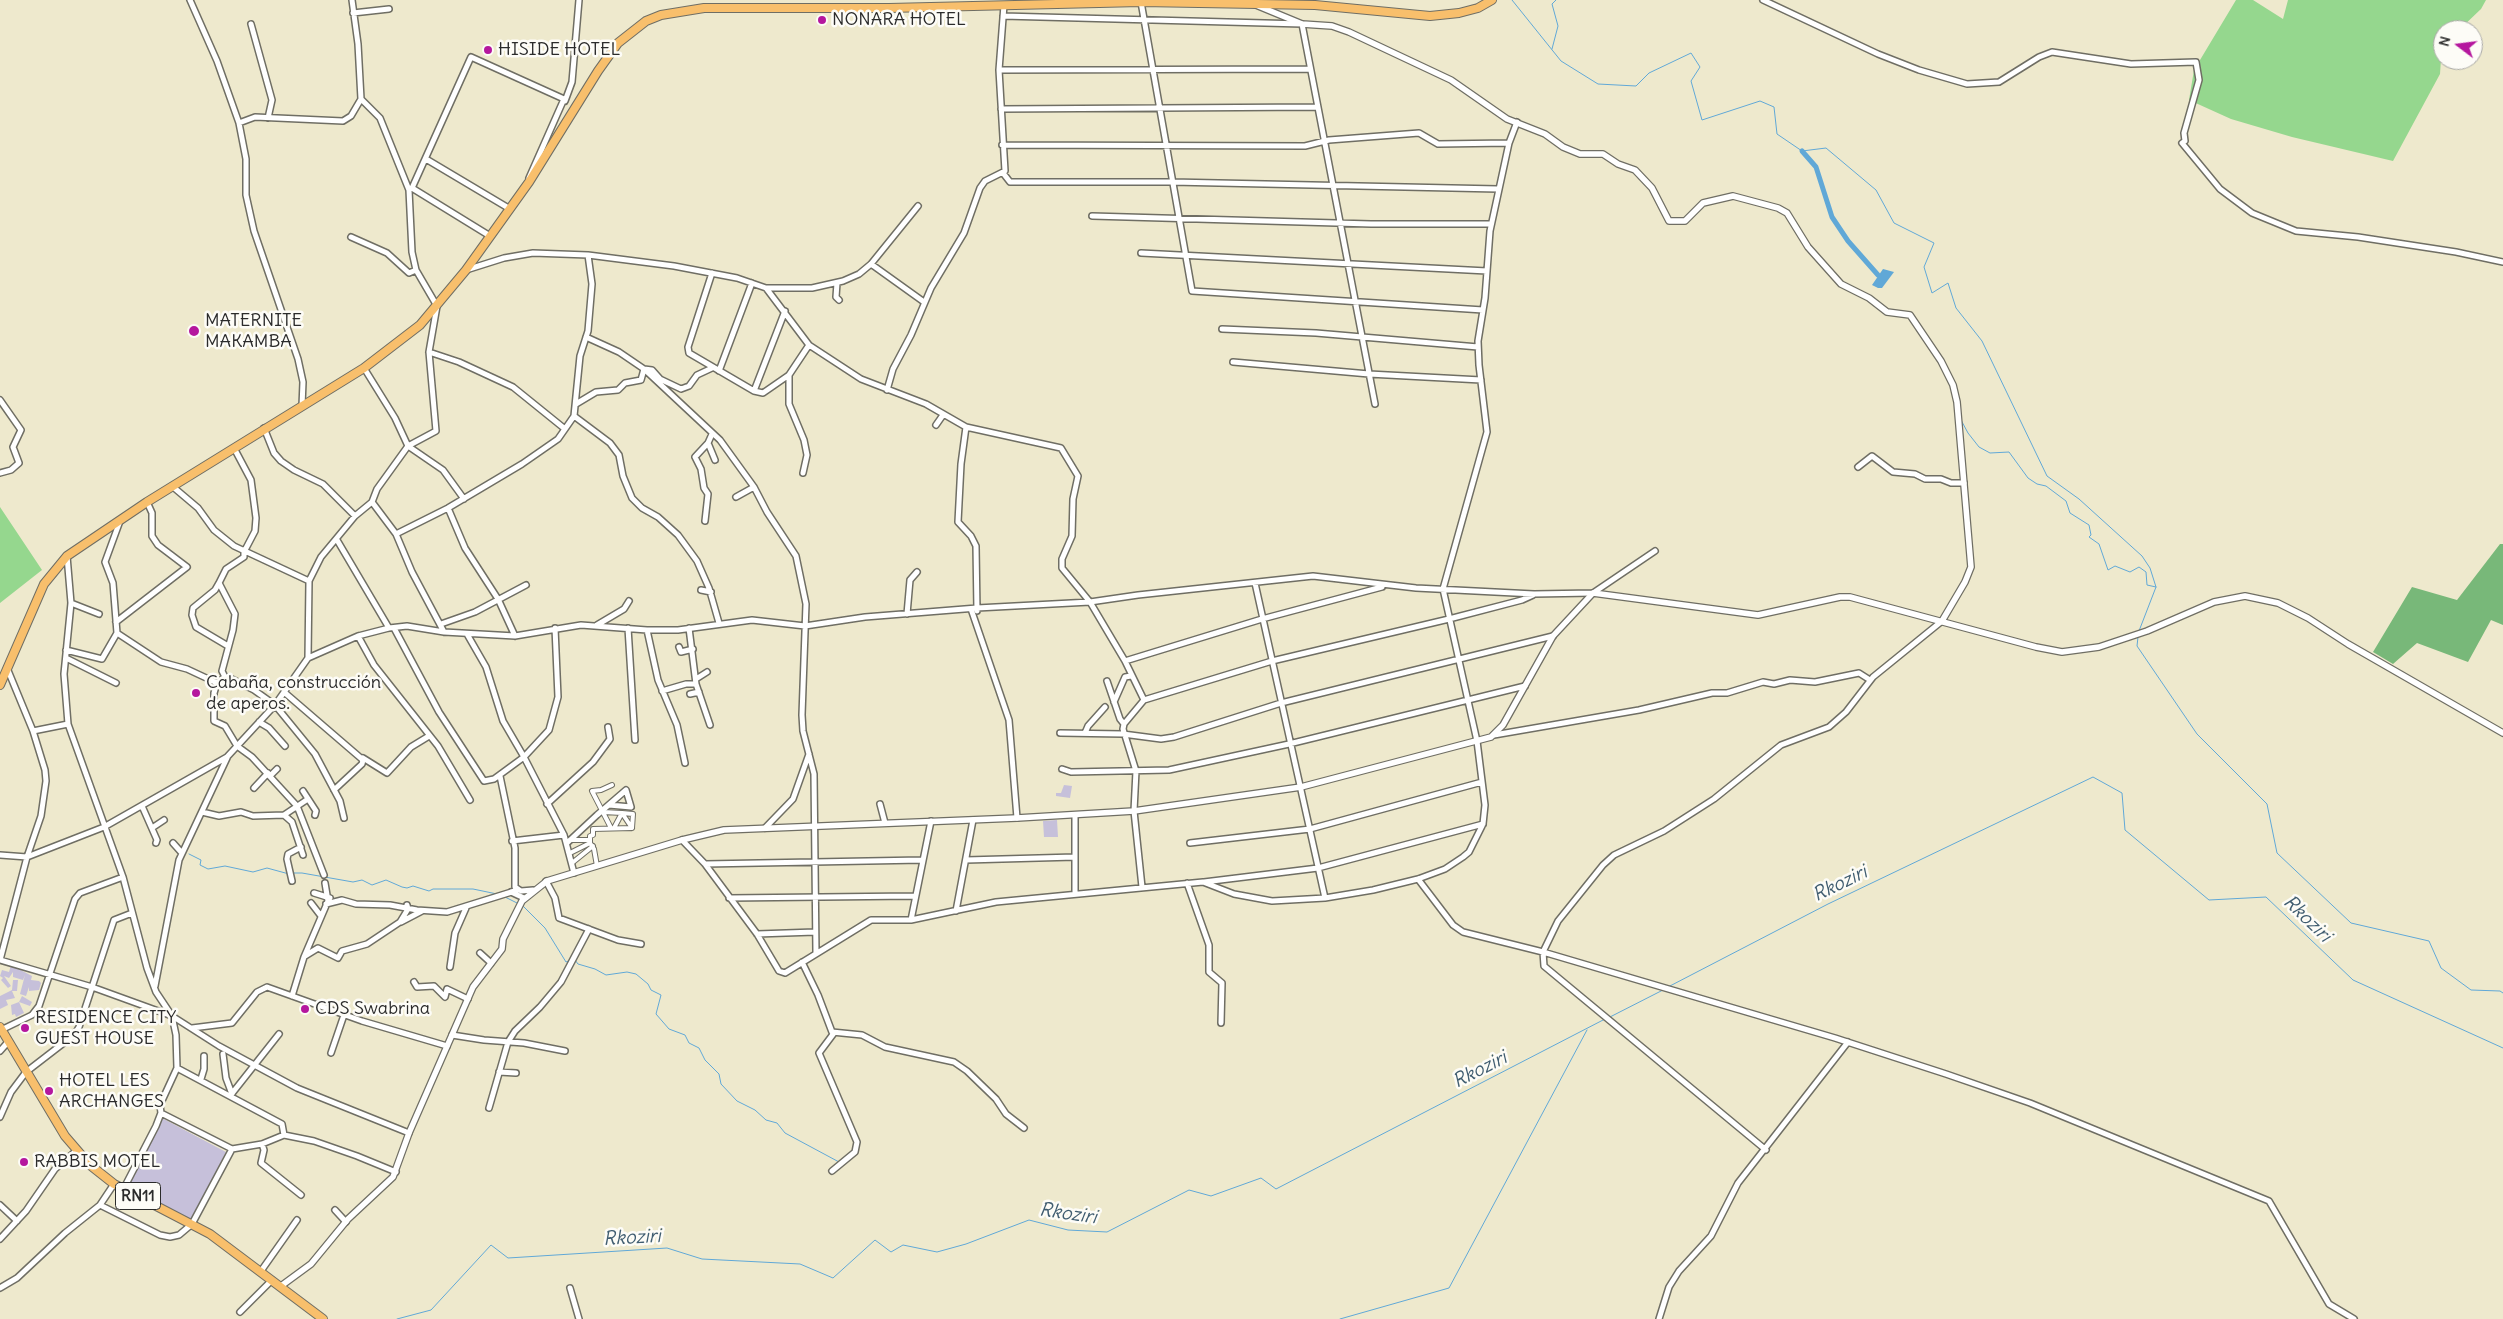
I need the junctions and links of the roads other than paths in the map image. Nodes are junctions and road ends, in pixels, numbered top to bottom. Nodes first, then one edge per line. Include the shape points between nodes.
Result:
1 (190, 0) edge
2 (352, 0) edge
3 (579, 0) edge
4 (1492, 0) edge
5 (1763, 0) edge
6 (1141, 2) junction
7 (1004, 4) junction
8 (1253, 4) junction
9 (390, 9) dead end
10 (353, 13) junction
11 (1003, 16) junction
12 (1144, 20) junction
13 (251, 24) dead end
14 (1302, 24) junction
15 (1152, 69) junction
16 (999, 70) junction
17 (1310, 70) junction
18 (361, 99) junction
19 (564, 101) junction
20 (1317, 107) junction
21 (1158, 108) junction
22 (1001, 109) junction
23 (268, 118) junction
24 (1517, 122) junction
25 (239, 123) junction
26 (1324, 142) junction
27 (1509, 143) junction
28 (1002, 146) junction
29 (1165, 146) junction
30 (426, 159) junction
31 (1003, 173) junction
32 (529, 182) junction
33 (1172, 182) junction
34 (1333, 187) junction
35 (411, 189) junction
36 (1498, 189) junction
37 (918, 206) dead end
38 (510, 210) junction
39 (1092, 216) dead end
40 (1179, 220) junction
41 (1340, 222) junction
42 (1491, 224) junction
43 (490, 236) junction
44 (351, 237) dead end
45 (1141, 253) dead end
46 (1185, 254) junction
47 (588, 255) junction
48 (1348, 262) junction
49 (2503, 262) edge
50 (871, 264) junction
51 (416, 270) junction
52 (466, 270) junction
53 (1488, 271) junction
54 (712, 273) junction
55 (837, 282) junction
56 (752, 283) junction
57 (766, 288) junction
58 (839, 300) dead end
59 (924, 302) junction
60 (1355, 303) junction
61 (437, 306) junction
62 (1483, 310) junction
63 (785, 311) junction
64 (1222, 329) dead end
65 (586, 337) junction
66 (1362, 338) junction
67 (809, 345) junction
68 (1478, 346) junction
69 (429, 352) junction
70 (1233, 362) dead end
71 (364, 368) junction
72 (712, 368) junction
73 (644, 369) junction
74 (719, 372) junction
75 (1369, 374) junction
76 (789, 375) junction
77 (1481, 380) junction
78 (887, 390) junction
79 (754, 391) junction
80 (0, 400) edge
81 (576, 404) junction
82 (1375, 404) dead end
83 (302, 406) junction
84 (944, 415) junction
85 (574, 416) junction
86 (936, 425) dead end
87 (966, 427) junction
88 (264, 428) junction
89 (565, 429) junction
90 (712, 434) junction
91 (708, 443) junction
92 (408, 446) junction
93 (234, 448) junction
94 (715, 460) dead end
95 (1858, 467) dead end
96 (803, 472) dead end
97 (0, 474) edge
98 (1964, 483) junction
99 (172, 486) junction
100 (754, 487) junction
101 (736, 497) dead end
102 (464, 499) junction
103 (147, 502) junction
104 (372, 502) junction
105 (448, 508) junction
106 (355, 516) junction
107 (121, 520) junction
108 (705, 521) dead end
109 (396, 534) junction
110 (337, 540) junction
111 (1655, 551) dead end
112 (244, 552) junction
113 (67, 556) junction
114 (917, 572) dead end
115 (309, 582) junction
116 (219, 583) junction
117 (1255, 583) junction
118 (526, 584) dead end
119 (1385, 586) junction
120 (1443, 589) junction
121 (701, 590) dead end
122 (711, 592) junction
123 (1593, 593) junction
124 (1534, 594) junction
125 (498, 599) junction
126 (629, 601) dead end
127 (1090, 602) junction
128 (71, 603) junction
129 (971, 609) junction
130 (977, 609) junction
131 (98, 614) dead end
132 (907, 614) junction
133 (1262, 619) junction
134 (1450, 619) junction
135 (1942, 621) junction
136 (116, 622) junction
137 (719, 623) junction
138 (441, 624) junction
139 (597, 625) junction
140 (806, 626) junction
141 (392, 628) junction
142 (555, 628) junction
143 (628, 628) junction
144 (689, 628) junction
145 (647, 630) junction
146 (444, 632) junction
147 (117, 633) junction
148 (467, 634) junction
149 (358, 636) junction
150 (515, 636) junction
151 (1553, 636) junction
152 (228, 646) junction
153 (679, 647) dead end
154 (693, 649) junction
155 (66, 650) junction
156 (1145, 655) junction
157 (66, 658) junction
158 (308, 658) junction
159 (1459, 659) junction
160 (1272, 661) junction
161 (1125, 662) junction
162 (1148, 662) dead end
163 (7, 668) junction
164 (707, 672) dead end
165 (1132, 676) junction
166 (225, 677) junction
167 (1870, 680) junction
168 (1107, 681) dead end
169 (696, 682) junction
170 (116, 683) dead end
171 (217, 683) junction
172 (0, 685) edge
173 (1525, 686) junction
174 (662, 691) junction
175 (284, 692) junction
176 (699, 692) junction
177 (690, 694) dead end
178 (1468, 699) junction
179 (1144, 700) junction
180 (1114, 703) junction
181 (1281, 703) junction
182 (275, 705) junction
183 (1105, 707) dead end
184 (259, 722) junction
185 (68, 724) junction
186 (1124, 724) junction
187 (710, 725) dead end
188 (608, 728) dead end
189 (33, 731) junction
190 (1085, 732) junction
191 (1060, 733) dead end
192 (2503, 733) edge
193 (1123, 734) junction
194 (1494, 735) junction
195 (429, 736) junction
196 (636, 740) dead end
197 (1476, 740) junction
198 (1289, 744) junction
199 (237, 746) junction
200 (284, 746) dead end
201 (809, 754) junction
202 (361, 756) junction
203 (524, 757) junction
204 (228, 758) junction
205 (685, 763) dead end
206 (276, 769) dead end
207 (1062, 769) dead end
208 (1136, 772) junction
209 (269, 775) junction
210 (500, 776) junction
211 (1482, 782) junction
212 (612, 785) dead end
213 (1301, 786) junction
214 (254, 788) dead end
215 (334, 790) junction
216 (303, 792) dead end
217 (308, 800) junction
218 (470, 800) dead end
219 (603, 801) junction
220 (547, 804) junction
221 (880, 804) dead end
222 (142, 806) junction
223 (297, 806) junction
224 (602, 809) junction
225 (1134, 811) junction
226 (202, 812) junction
227 (622, 813) junction
228 (284, 815) junction
229 (315, 815) dead end
230 (1075, 815) junction
231 (344, 818) dead end
232 (1016, 818) junction
233 (164, 820) dead end
234 (973, 820) junction
235 (931, 821) junction
236 (885, 824) junction
237 (1483, 824) junction
238 (814, 826) junction
239 (104, 827) junction
240 (152, 828) junction
241 (584, 828) junction
242 (612, 828) junction
243 (622, 828) junction
244 (632, 828) junction
245 (765, 828) junction
246 (1310, 829) junction
247 (579, 832) junction
248 (593, 832) junction
249 (564, 835) junction
250 (682, 840) junction
251 (512, 841) junction
252 (591, 841) junction
253 (568, 842) junction
254 (156, 843) dead end
255 (173, 843) dead end
256 (1190, 843) dead end
257 (301, 847) junction
258 (181, 852) junction
259 (570, 852) junction
260 (0, 855) edge
261 (304, 855) dead end
262 (27, 857) junction
263 (1075, 857) junction
264 (922, 860) junction
265 (966, 860) junction
266 (813, 861) junction
267 (572, 863) junction
268 (705, 864) junction
269 (597, 866) junction
270 (1318, 868) junction
271 (574, 873) junction
272 (324, 875) dead end
273 (123, 877) junction
274 (1418, 879) junction
275 (292, 881) dead end
276 (546, 882) junction
277 (1203, 882) junction
278 (325, 883) dead end
279 (1187, 883) junction
280 (1142, 887) junction
281 (518, 890) junction
282 (533, 890) junction
283 (314, 892) dead end
284 (510, 892) junction
285 (1075, 894) junction
286 (815, 896) junction
287 (914, 896) junction
288 (329, 897) junction
289 (524, 898) junction
290 (729, 898) junction
291 (1325, 898) junction
292 (335, 902) junction
293 (311, 903) dead end
294 (326, 904) junction
295 (407, 907) junction
296 (466, 908) junction
297 (421, 910) junction
298 (956, 910) junction
299 (132, 913) junction
300 (320, 916) junction
301 (911, 920) junction
302 (400, 922) junction
303 (589, 929) junction
304 (815, 932) junction
305 (757, 934) junction
306 (310, 942) junction
307 (641, 944) dead end
308 (318, 948) junction
309 (1543, 952) junction
310 (480, 953) dead end
311 (816, 953) junction
312 (304, 956) junction
313 (802, 962) junction
314 (491, 963) junction
315 (450, 967) dead end
316 (50, 974) junction
317 (414, 982) dead end
318 (154, 986) junction
319 (92, 987) junction
320 (292, 996) junction
321 (468, 999) junction
322 (344, 1015) junction
323 (172, 1016) junction
324 (1221, 1023) dead end
325 (1, 1028) edge
326 (191, 1028) junction
327 (834, 1033) junction
328 (279, 1034) dead end
329 (452, 1035) junction
330 (8, 1042) junction
331 (508, 1042) junction
332 (1848, 1042) junction
333 (447, 1046) junction
334 (0, 1051) edge
335 (565, 1051) dead end
336 (331, 1053) dead end
337 (223, 1054) dead end
338 (204, 1056) dead end
339 (256, 1064) junction
340 (178, 1068) junction
341 (26, 1072) junction
342 (499, 1072) junction
343 (516, 1073) dead end
344 (201, 1079) junction
345 (231, 1095) junction
346 (489, 1108) dead end
347 (161, 1114) junction
348 (0, 1117) edge
349 (1024, 1128) dead end
350 (409, 1133) junction
351 (284, 1134) junction
352 (262, 1144) junction
353 (232, 1149) junction
354 (1766, 1150) junction
355 (76, 1151) junction
356 (832, 1171) dead end
357 (396, 1172) junction
358 (114, 1184) junction
359 (124, 1188) junction
360 (301, 1195) dead end
361 (0, 1205) edge
362 (100, 1205) junction
363 (335, 1210) dead end
364 (298, 1220) dead end
365 (17, 1221) junction
366 (346, 1222) junction
367 (192, 1224) junction
368 (0, 1239) edge
369 (261, 1271) junction
370 (272, 1280) junction
371 (281, 1286) junction
372 (0, 1288) edge
373 (570, 1288) dead end
374 (240, 1312) dead end
375 (323, 1319) edge
376 (579, 1319) edge
377 (1659, 1319) edge
378 (2354, 1319) edge

1 - 25 street via 218,61
2 - 10 street
3 - 19 street via 572,82
4 - 8 main road via 1478,8 1430,16 1315,5
5 - 49 street via 1878,54 1967,84 1999,82 2052,52 2131,64 2196,62 2199,80 2184,133 2185,142 2182,143 2220,190 2246,209 2296,231 2358,237
6 - 7 main road
6 - 8 main road
6 - 12 street
7 - 11 street
7 - 32 main road via 704,8 661,15 646,21 618,43
8 - 14 street
9 - 10 street
10 - 18 street
11 - 12 street
11 - 16 street
12 - 14 street
12 - 15 street
13 - 23 street via 272,100
14 - 17 street
14 - 24 street via 1332,26 1350,32 1451,80 1493,110
15 - 16 street
15 - 17 street
15 - 21 street
16 - 22 street
17 - 20 street
18 - 23 street via 344,121
18 - 35 street via 380,118
19 - 30 street via 563,97 471,57
19 - 32 street via 530,172
20 - 21 street
20 - 26 street
21 - 22 street
21 - 29 street
22 - 28 street
23 - 25 street via 255,117
24 - 27 street
24 - 98 street via 1580,154 1603,154 1634,170 1652,188 1669,221 1685,221 1703,203 1733,196 1784,210 1808,247 1841,284 1869,298 1887,312 1907,313 1915,321 1952,385 1957,402
25 - 83 street via 246,159 246,194 254,231 298,359 303,382
26 - 27 street via 1419,133 1438,144
26 - 29 street via 1305,146
26 - 34 street
27 - 36 street
28 - 29 street
28 - 31 street
29 - 33 street
30 - 35 street
30 - 38 street
31 - 33 street via 1010,182
31 - 59 street via 985,181 964,233
32 - 38 main road
33 - 34 street
33 - 40 street
34 - 36 street
34 - 41 street
35 - 43 street
35 - 51 street via 412,252
36 - 42 street
37 - 50 street
38 - 43 main road
39 - 40 street
40 - 41 street
40 - 46 street
41 - 42 street
41 - 48 street
42 - 53 street
43 - 52 main road
44 - 51 street via 387,253 409,272
45 - 46 street
46 - 48 street
46 - 60 street via 1192,291
47 - 52 street via 533,253
47 - 54 street
47 - 65 street via 592,284
48 - 53 street
48 - 60 street
50 - 55 street via 858,274
50 - 59 street
51 - 61 street
52 - 61 main road
53 - 62 street
54 - 56 street
54 - 72 street via 688,350
55 - 57 street via 810,289
55 - 58 street via 836,297
56 - 57 street
56 - 74 street
57 - 63 street
59 - 78 street via 893,369
60 - 62 street
60 - 66 street
61 - 69 street
61 - 71 main road via 420,325
62 - 68 street
63 - 67 street
63 - 79 street
64 - 66 street
65 - 73 street via 619,352
65 - 81 street via 580,356
66 - 68 street
66 - 75 street
67 - 76 street
67 - 78 street via 861,379
68 - 77 street
69 - 89 street via 459,362 524,393
69 - 92 street via 437,428 434,433
70 - 75 street
71 - 83 main road
71 - 92 street
72 - 73 street via 681,389 660,379 652,370
72 - 74 street
73 - 81 street via 641,380 625,383 618,390 596,392
73 - 90 street
74 - 79 street
75 - 77 street
75 - 82 street
76 - 79 street via 763,393
76 - 96 street via 789,404 807,455
77 - 120 street via 1487,432
78 - 84 street via 926,404
80 - 97 street via 20,430 13,447 19,463
81 - 85 street
83 - 88 main road
84 - 86 street
84 - 87 street
85 - 89 street
85 - 122 street via 615,448 632,498 678,535 697,561
87 - 127 street via 1061,448 1078,476 1073,499 1072,536 1061,564
87 - 130 street via 958,522 976,546
88 - 93 main road
88 - 106 street via 274,453 282,461 323,484
89 - 102 street via 540,453
90 - 91 street
90 - 100 street via 720,440
91 - 94 street
91 - 108 street via 695,457 708,494
92 - 102 street via 443,470
92 - 104 street via 377,489
93 - 99 main road
93 - 112 street via 251,480 255,501 255,531
95 - 98 street via 1872,456 1893,472
98 - 135 street via 1971,566
99 - 103 main road
99 - 112 street via 191,502 214,530
100 - 101 street
100 - 140 street via 796,556 806,604
102 - 105 street
103 - 107 main road
103 - 136 street via 152,513 152,536 158,545 187,567
104 - 106 street
104 - 109 street
105 - 109 street
105 - 125 street via 465,548
106 - 110 street
107 - 113 main road
107 - 136 street via 106,560 113,583
109 - 138 street via 412,572
110 - 115 street via 321,557
110 - 141 street
111 - 123 street
112 - 115 street
112 - 116 street via 243,559 226,569
113 - 128 street
113 - 163 main road via 44,584
114 - 132 street via 910,580
115 - 158 street
116 - 152 street via 235,614
116 - 152 street via 193,608 192,615 196,627
117 - 119 street via 1313,576
117 - 127 street
117 - 133 street
118 - 125 street
119 - 120 street
119 - 133 street
120 - 124 street
120 - 134 street
121 - 122 street
122 - 137 street
123 - 124 street
123 - 135 street via 1758,615 1844,596
123 - 151 street
124 - 134 street
125 - 138 street via 475,612
125 - 150 street
126 - 139 street via 624,609
127 - 130 street
127 - 161 street
128 - 131 street
128 - 155 street
129 - 130 street
129 - 132 street
129 - 232 street via 1009,720
132 - 140 street
133 - 156 street
133 - 160 street
134 - 159 street
134 - 160 street
135 - 167 street
135 - 192 street via 2062,652 2099,647 2147,631 2214,602 2245,596 2278,603 2308,618
136 - 147 street
137 - 140 street via 752,620
137 - 144 street
138 - 146 street
139 - 142 street
139 - 143 street
140 - 201 street via 802,715
141 - 146 street via 412,626
141 - 149 street
141 - 210 street via 439,712 482,779 488,781
142 - 150 street
142 - 203 street via 558,697 548,730
143 - 145 street
143 - 196 street
144 - 145 street
144 - 154 street
145 - 174 street
146 - 148 street
147 - 155 street via 102,659
147 - 171 street via 161,662 187,669
148 - 150 street
148 - 203 street via 486,667 503,721
149 - 158 street
149 - 195 street via 374,665
151 - 159 street
151 - 173 street
152 - 166 street via 222,671
153 - 154 street via 681,652
154 - 169 street
155 - 157 street
156 - 161 street
156 - 162 street
157 - 170 street
157 - 185 street
158 - 175 street
159 - 178 street
159 - 181 street
160 - 179 street
160 - 181 street
161 - 165 street
163 - 172 main road
163 - 189 street
164 - 169 street
165 - 179 street
165 - 180 street via 1125,677
166 - 171 street
166 - 182 street via 254,690
167 - 194 street via 1859,673 1815,682 1763,682 1639,710
167 - 309 street via 1846,712 1829,727 1781,745 1714,800 1603,864 1558,920
168 - 180 street
169 - 174 street
169 - 176 street
171 - 199 street via 214,721 225,726
173 - 178 street
173 - 194 street
174 - 205 street via 677,725
175 - 182 street
175 - 202 street
176 - 177 street
176 - 187 street
178 - 197 street
178 - 198 street
179 - 186 street
180 - 186 street
181 - 193 street via 1174,737 1161,739
181 - 198 street
182 - 184 street
182 - 215 street via 308,743
183 - 190 street
184 - 199 street
184 - 200 street via 269,728
185 - 189 street
185 - 239 street
186 - 193 street
188 - 220 street via 610,739 594,762
189 - 262 street via 45,770 45,792 41,816
190 - 191 street
190 - 193 street
193 - 208 street
194 - 197 street
195 - 202 street via 411,747 387,773
195 - 218 street
197 - 211 street
197 - 213 street
198 - 208 street via 1169,770
198 - 213 street
199 - 204 street
199 - 209 street
201 - 238 street via 814,774
201 - 245 street via 793,799
202 - 215 street via 362,764
203 - 210 street
203 - 220 street
204 - 222 street
204 - 226 street
206 - 209 street
207 - 208 street via 1071,772
208 - 225 street
209 - 214 street
209 - 223 street
210 - 251 street
211 - 237 street
211 - 246 street
212 - 219 street via 592,791
213 - 225 street
213 - 246 street
215 - 231 street
216 - 217 street
217 - 223 street
217 - 229 street via 316,811
219 - 224 street
219 - 224 street
220 - 249 street
221 - 236 street
222 - 239 street
222 - 240 street
223 - 228 street
223 - 272 street
224 - 227 street
224 - 241 street
224 - 242 street
225 - 230 street
225 - 280 street
226 - 228 street via 219,816 241,812 253,816
226 - 258 street
227 - 242 street
227 - 243 street
227 - 244 street
227 - 244 street via 634,814
228 - 257 street via 291,819
230 - 232 street
230 - 263 street
232 - 234 street
233 - 240 street
234 - 235 street
234 - 265 street
235 - 236 street
235 - 264 street
236 - 238 street
237 - 270 street
237 - 274 street via 1469,852 1446,869
238 - 245 street
238 - 266 street
239 - 262 street
239 - 273 street
240 - 254 street
241 - 247 street
241 - 248 street
242 - 243 street
242 - 248 street via 593,829
243 - 244 street
245 - 250 street via 724,830
246 - 256 street
246 - 270 street
247 - 252 street
247 - 253 street
248 - 252 street
249 - 251 street
249 - 253 street
250 - 268 street
250 - 269 street
251 - 281 street
252 - 253 street
252 - 259 street
252 - 267 street
252 - 269 street
253 - 259 street
255 - 258 street
257 - 261 street
257 - 275 street via 288,854
258 - 318 street
259 - 267 street
260 - 262 street
262 - 316 street via 0,960
263 - 265 street
263 - 285 street
264 - 266 street
264 - 287 street
265 - 298 street
266 - 268 street
266 - 286 street
267 - 271 street
268 - 290 street
269 - 271 street
270 - 277 street
270 - 291 street
271 - 276 street
273 - 299 street
273 - 316 street via 87,889 75,899
274 - 291 street
274 - 309 street via 1458,929
276 - 282 street
276 - 303 street via 555,898 559,918
277 - 279 street
277 - 291 street via 1234,894 1272,901
278 - 288 street
279 - 280 street
279 - 324 street via 1209,945 1209,972 1222,983
280 - 285 street
281 - 282 street
281 - 284 street
282 - 289 street
283 - 288 street
284 - 289 street
284 - 296 street
285 - 298 street via 996,902
286 - 287 street
286 - 290 street
286 - 304 street
287 - 301 street
288 - 292 street
288 - 294 street
289 - 314 street via 503,939 502,949
290 - 305 street
292 - 294 street
292 - 295 street
293 - 300 street
294 - 300 street
295 - 297 street
295 - 302 street
296 - 297 street via 447,912
296 - 315 street via 455,933
297 - 302 street
298 - 301 street
299 - 318 street
299 - 319 street via 114,920
300 - 306 street
301 - 311 street via 867,921
302 - 308 street via 367,944 342,951 338,958
303 - 307 street via 625,942
303 - 331 street via 561,982 515,1030
304 - 305 street
304 - 311 street
305 - 313 street via 779,971 785,973
306 - 308 street
306 - 312 street
308 - 312 street
309 - 332 street
309 - 354 street via 1544,966
310 - 314 street
311 - 313 street
312 - 320 street
313 - 327 street
314 - 321 street via 472,987
316 - 319 street
316 - 325 street via 36,1011
317 - 321 street via 417,987 434,986 445,996 447,990
318 - 323 street
319 - 323 street
319 - 341 street via 74,1035
320 - 322 street
320 - 326 street via 262,988 232,1023
321 - 329 street
322 - 333 street
322 - 336 street
323 - 326 street
323 - 340 street
325 - 330 main road, RN11
326 - 339 street
327 - 349 street via 862,1035 886,1047 954,1062
327 - 356 street via 818,1053 857,1142 855,1152
328 - 339 street
329 - 331 street
329 - 333 street
330 - 334 street
330 - 341 main road, RN11
331 - 335 street via 538,1044
331 - 342 street
332 - 354 street
332 - 378 street via 2030,1103 2269,1201 2329,1304
333 - 350 street
337 - 345 street
338 - 344 street
339 - 345 street
339 - 350 street via 297,1088
340 - 344 street
340 - 347 street via 160,1105
341 - 348 street via 11,1092
341 - 355 main road, RN11
342 - 343 street
342 - 346 street
344 - 345 street
345 - 351 street via 282,1124
347 - 353 street
347 - 359 street
350 - 357 street
351 - 352 street
351 - 357 street via 323,1144
352 - 353 street
352 - 360 street via 261,1163
353 - 367 street
354 - 377 street via 1735,1187 1711,1236 1675,1276
355 - 358 main road, RN11
355 - 365 street via 55,1169
357 - 366 street via 389,1184
358 - 359 main road, RN11
358 - 362 street
359 - 367 main road, RN11
361 - 365 street
362 - 367 street via 170,1237 179,1235
362 - 372 street via 17,1278
363 - 366 street
364 - 369 street
365 - 368 street
366 - 371 street via 311,1264
367 - 369 main road, RN11
369 - 370 main road, RN11
370 - 371 main road, RN11
370 - 374 street
371 - 375 main road, RN11
373 - 376 street

